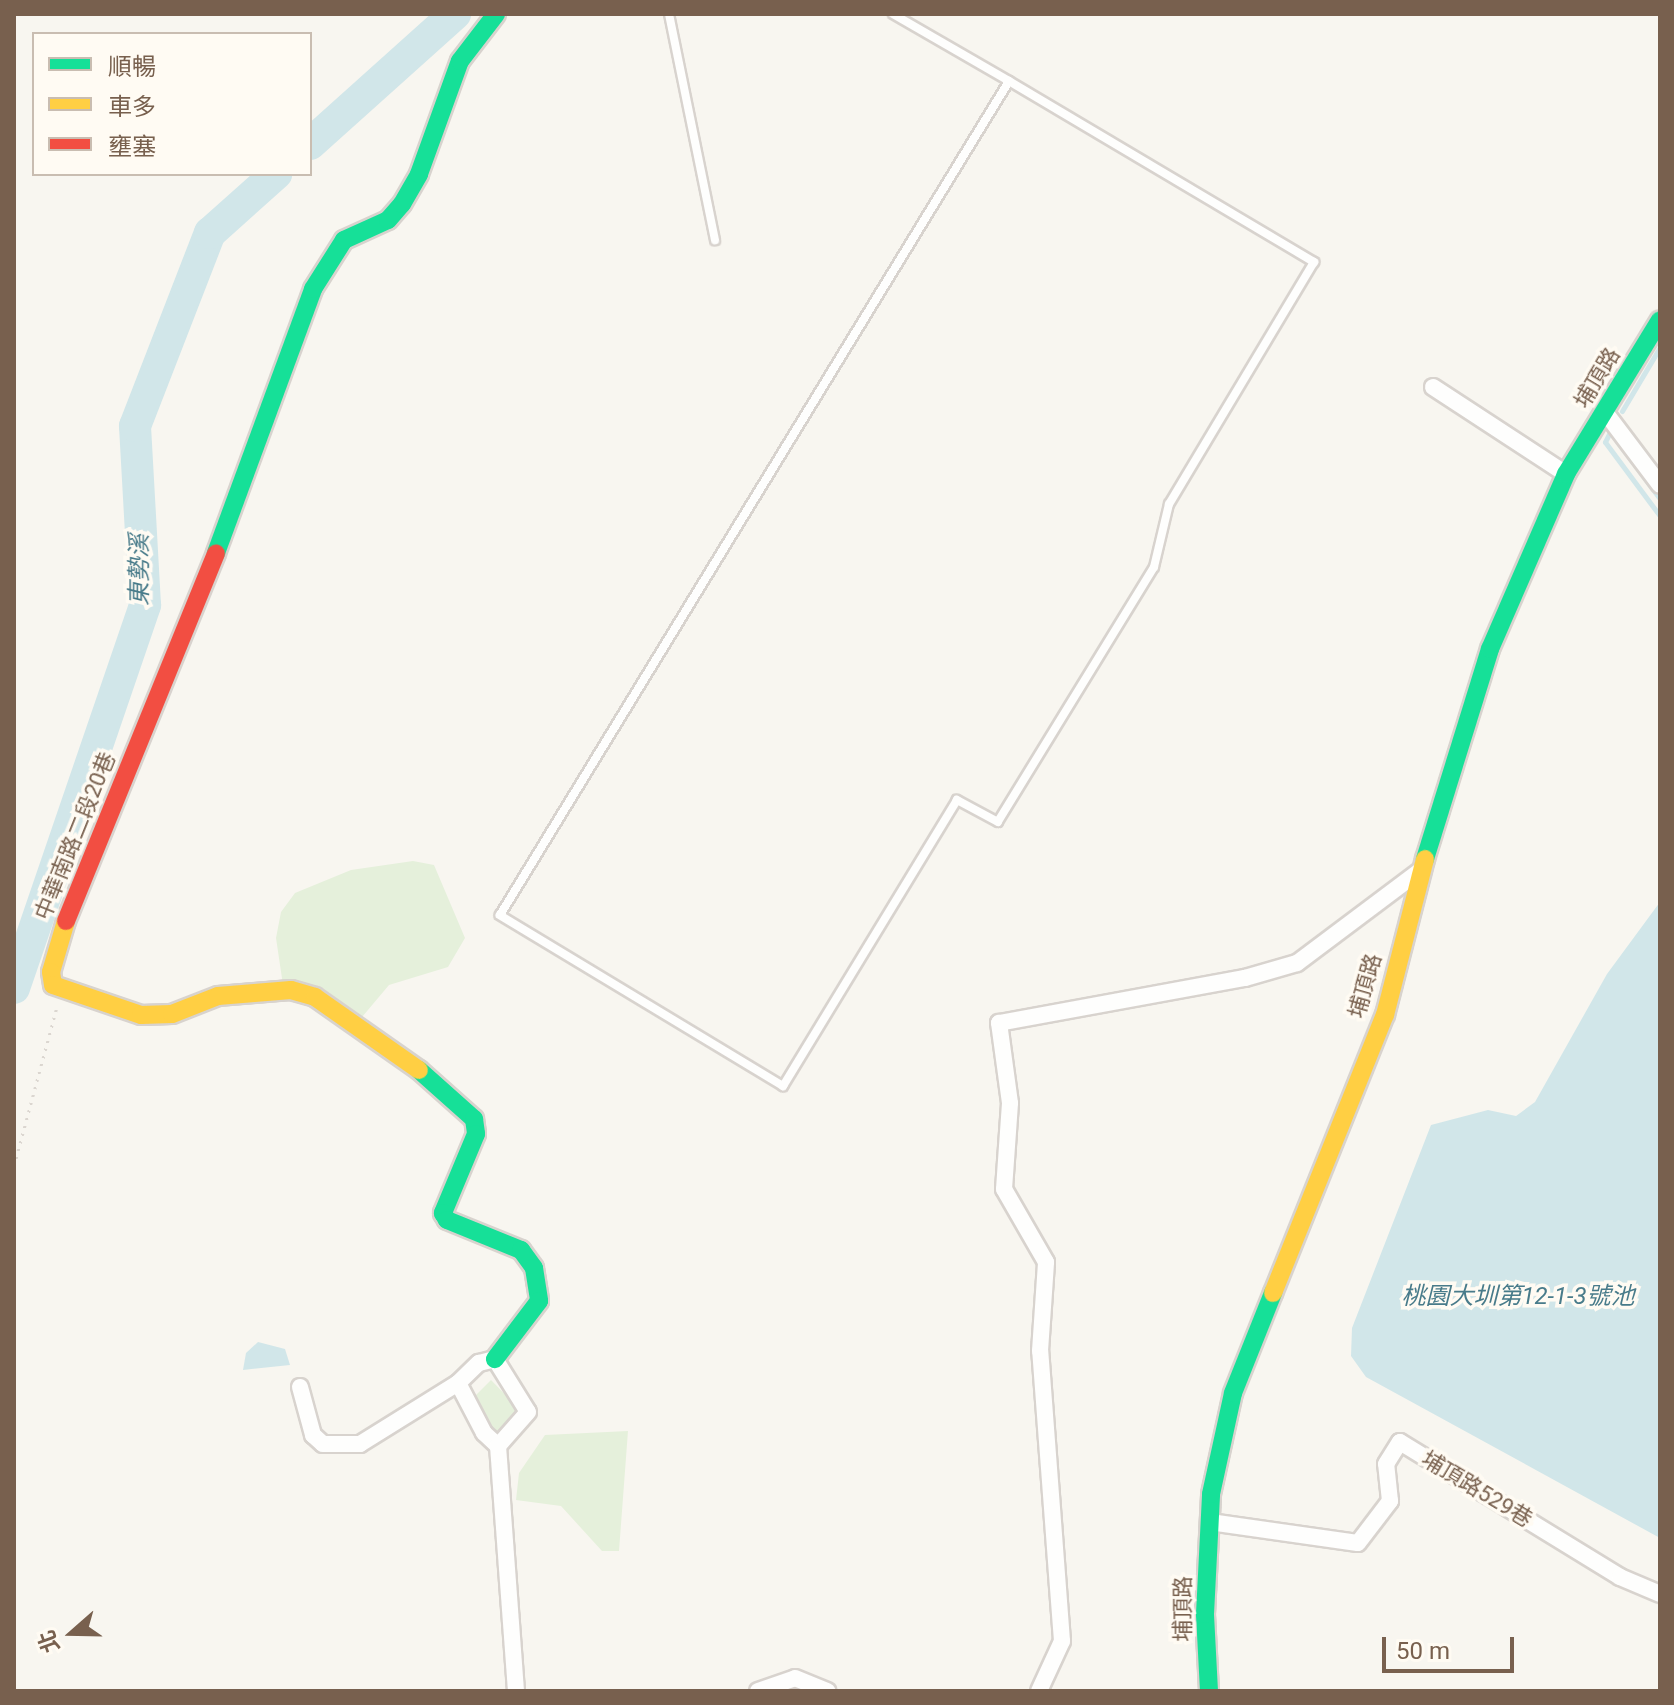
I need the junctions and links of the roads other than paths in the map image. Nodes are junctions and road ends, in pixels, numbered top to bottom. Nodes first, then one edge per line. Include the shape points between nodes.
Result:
1 (496, 14) edge
2 (669, 14) edge
3 (893, 14) edge
4 (1009, 81) junction
5 (715, 240) dead end
6 (1660, 320) edge
7 (1433, 387) dead end
8 (1605, 412) junction
9 (1566, 474) junction
10 (1660, 485) edge
11 (1422, 869) junction
12 (495, 1359) junction
13 (458, 1383) junction
14 (300, 1387) dead end
15 (498, 1446) junction
16 (1210, 1522) junction
17 (1660, 1594) edge
18 (794, 1685) edge
19 (516, 1691) edge
20 (758, 1691) edge
21 (827, 1691) edge
22 (1039, 1691) edge
23 (1209, 1691) edge

1 - 12 street, 中華南路二段20巷 via 460,61 419,174 402,204 388,220 344,240 313,289 226,529 68,914 51,972 53,985 152,1015 172,1014 218,996 291,990 315,997 427,1075 474,1119 476,1134 443,1213 447,1220 521,1250 534,1268 539,1301
2 - 5 lane
3 - 4 lane
4 - 4 lane via 1314,262 1169,504 1154,567 998,822 957,800 783,1086 500,915
6 - 8 street, 埔頂路
7 - 9 street
8 - 9 street, 埔頂路
8 - 10 street
9 - 11 street, 埔頂路 via 1490,649
11 - 16 street, 埔頂路 via 1385,1015 1233,1393
11 - 22 street via 1297,963 1245,978 999,1023 1010,1103 1004,1189 1046,1262 1040,1351 1062,1641
12 - 13 street via 479,1363
12 - 15 street via 528,1412
13 - 14 street via 360,1444 344,1446 323,1444 313,1435
13 - 15 street via 484,1433
15 - 19 street
16 - 17 street, 埔頂路529巷 via 1358,1543 1390,1501 1386,1464 1400,1442 1620,1577
16 - 23 street, 埔頂路
18 - 20 street
18 - 21 street

